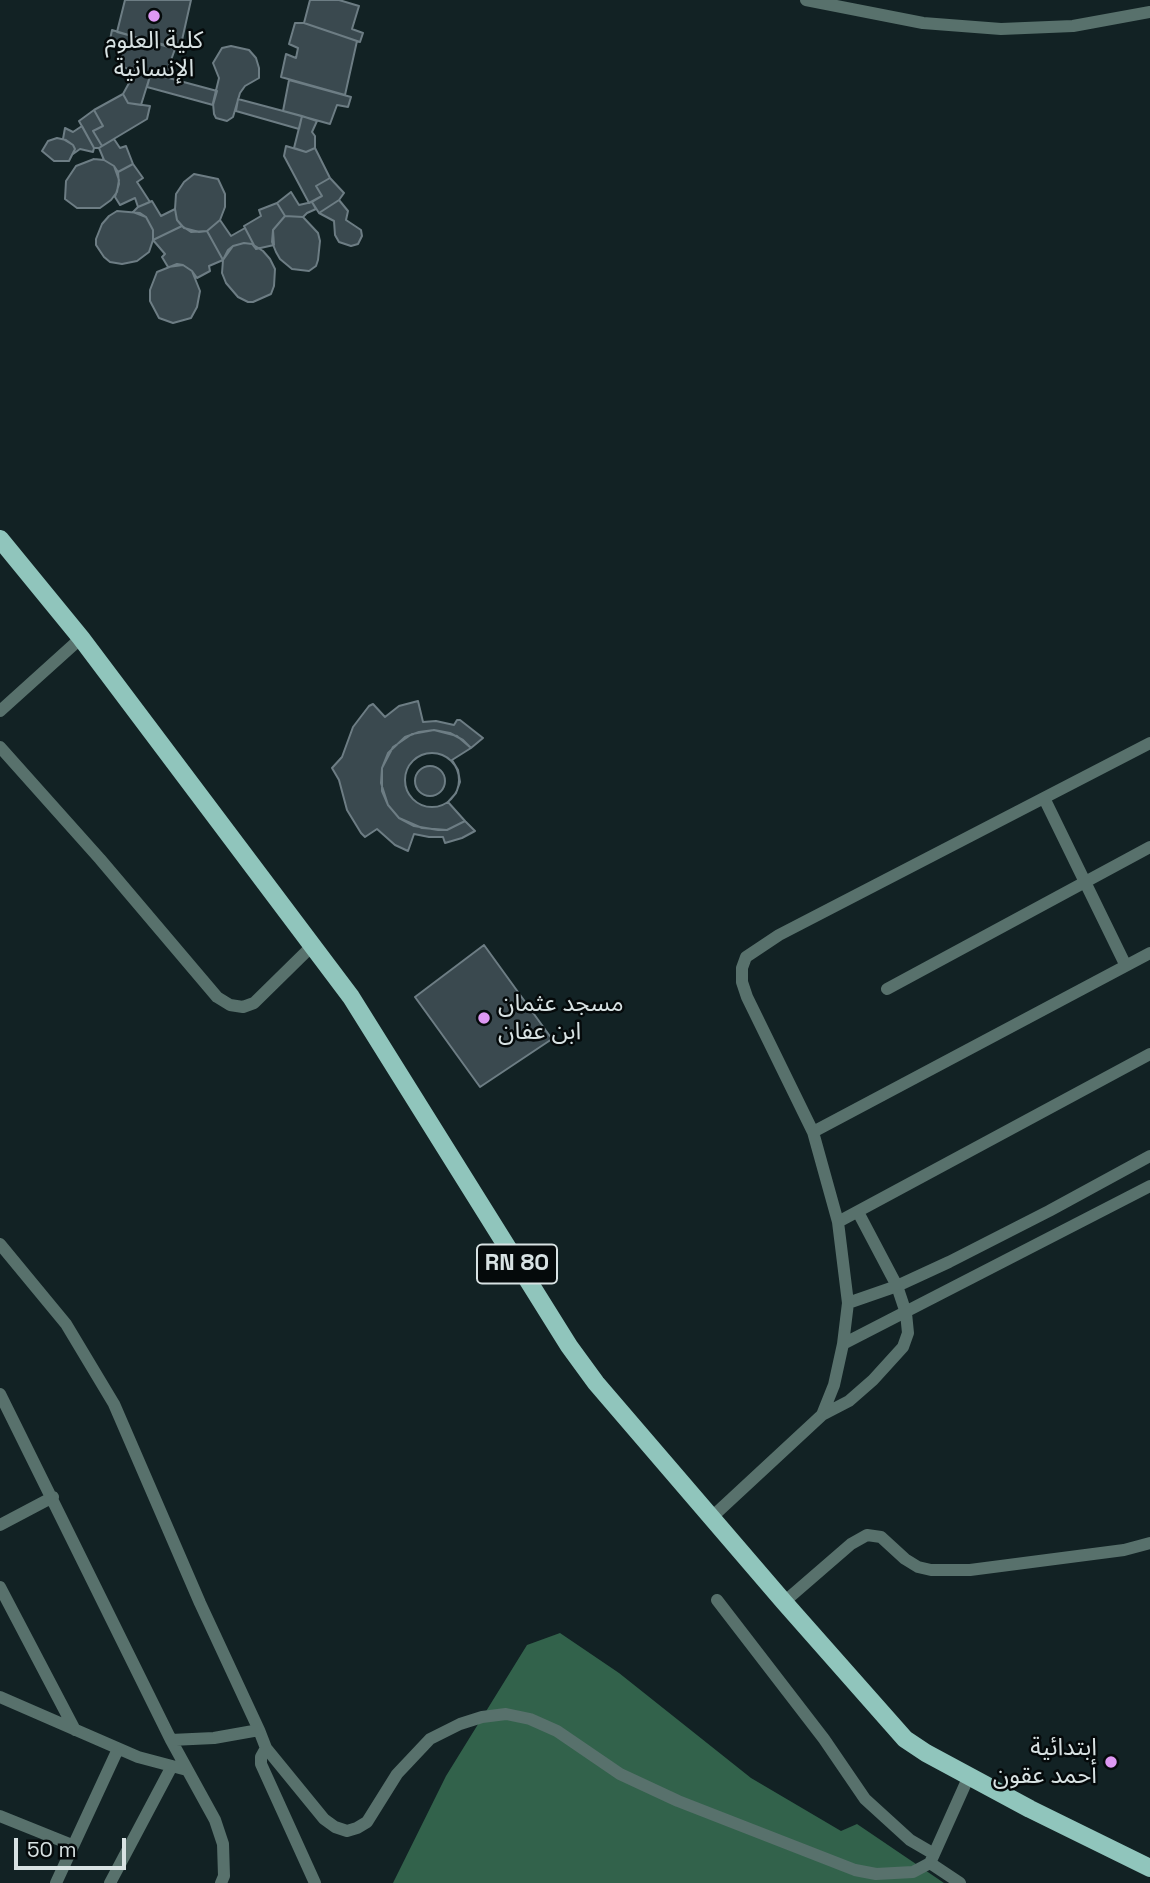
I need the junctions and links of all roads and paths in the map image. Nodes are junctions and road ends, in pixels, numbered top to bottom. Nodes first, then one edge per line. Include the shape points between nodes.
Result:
1 (806, 0) edge
2 (1150, 12) edge
3 (0, 539) edge
4 (81, 638) junction
5 (0, 711) edge
6 (1150, 743) edge
7 (0, 747) edge
8 (1044, 798) junction
9 (1150, 847) edge
10 (1084, 882) junction
11 (312, 946) junction
12 (1150, 953) edge
13 (1125, 964) junction
14 (887, 989) dead end
15 (1150, 1054) edge
16 (813, 1132) junction
17 (1150, 1156) edge
18 (1112, 1177) junction
19 (1150, 1186) edge
20 (1122, 1200) junction
21 (858, 1212) junction
22 (838, 1222) junction
23 (0, 1244) edge
24 (897, 1286) junction
25 (848, 1303) junction
26 (906, 1312) junction
27 (844, 1344) junction
28 (0, 1394) edge
29 (4, 1408) edge
30 (822, 1415) junction
31 (52, 1497) junction
32 (712, 1517) junction
33 (0, 1525) edge
34 (1150, 1543) edge
35 (0, 1587) edge
36 (718, 1600) dead end
37 (784, 1602) junction
38 (0, 1697) edge
39 (75, 1730) junction
40 (259, 1730) junction
41 (171, 1740) junction
42 (266, 1748) junction
43 (118, 1749) junction
44 (172, 1766) junction
45 (187, 1770) junction
46 (969, 1776) junction
47 (0, 1816) edge
48 (72, 1845) junction
49 (932, 1858) junction
50 (1150, 1868) edge
51 (57, 1883) edge
52 (110, 1883) edge
53 (221, 1883) edge
54 (315, 1883) edge
55 (960, 1883) edge

1 - 2 street via 923,23 1001,29 1073,26
3 - 4 main road, RN 80
4 - 5 street
4 - 11 main road, RN 80
6 - 8 street
7 - 11 street via 218,997 230,1005 254,1003
8 - 10 street
8 - 16 street via 779,935 746,957 742,982 747,996
9 - 10 street
10 - 13 street
10 - 14 street
11 - 32 main road, RN 80 via 351,997 569,1346
12 - 13 street
13 - 16 street
15 - 21 street
16 - 22 street
17 - 18 street
18 - 20 street
18 - 24 street
19 - 20 street
20 - 26 street
21 - 22 street
21 - 24 street
22 - 25 street
23 - 40 street via 66,1324 114,1404
24 - 25 street
24 - 26 street
25 - 27 street
26 - 27 street
26 - 30 street via 908,1333 903,1347 849,1401
27 - 30 street
28 - 29 street
29 - 31 street
30 - 32 street
31 - 33 street
31 - 41 street
32 - 37 main road, RN 80
34 - 37 street via 970,1570 931,1570 905,1559 881,1537 867,1535
35 - 39 street
36 - 49 street via 865,1799
37 - 46 main road, RN 80 via 905,1739
38 - 39 street
39 - 43 street
40 - 41 street
40 - 42 street
41 - 45 street
42 - 49 street via 324,1819 346,1831 367,1822 397,1774 430,1739 471,1720 506,1714 557,1731 620,1774 678,1801 855,1870 913,1872
42 - 54 street via 261,1764
43 - 44 street
43 - 48 street
44 - 45 street
44 - 52 street
45 - 53 street via 223,1844
46 - 49 street
46 - 50 main road, RN 80
47 - 48 street
48 - 51 street
49 - 55 street

